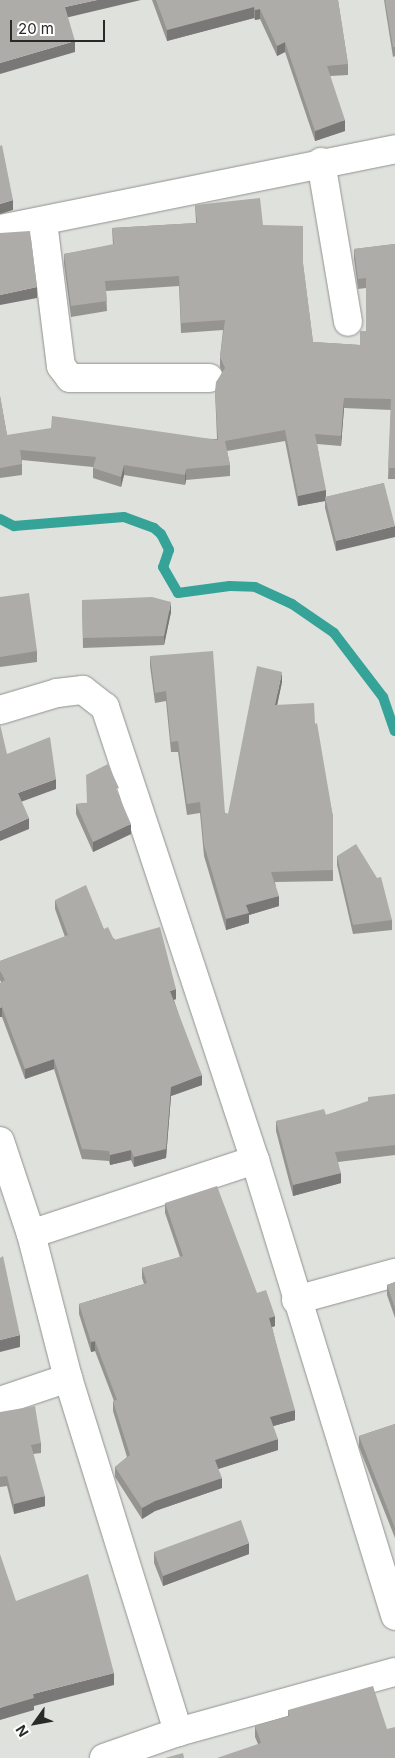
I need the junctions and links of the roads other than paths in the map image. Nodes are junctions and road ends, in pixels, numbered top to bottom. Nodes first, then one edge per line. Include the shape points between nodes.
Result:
1 (395, 149) edge
2 (321, 162) junction
3 (43, 222) junction
4 (0, 229) edge
5 (348, 322) dead end
6 (210, 378) dead end
7 (0, 710) edge
8 (0, 1141) edge
9 (255, 1160) junction
10 (31, 1234) junction
11 (395, 1273) edge
12 (296, 1300) junction
13 (68, 1378) junction
14 (0, 1401) edge
15 (395, 1616) edge
16 (395, 1672) edge
17 (178, 1732) junction
18 (104, 1758) edge

1 - 2 street
2 - 3 street
2 - 5 street
3 - 4 street
3 - 6 street via 61,366 70,378
7 - 9 street via 57,693 83,690 105,706
8 - 10 street
9 - 10 street
9 - 12 street
10 - 13 street
11 - 12 street
12 - 15 street
13 - 14 street
13 - 17 street
16 - 17 street
17 - 18 street

